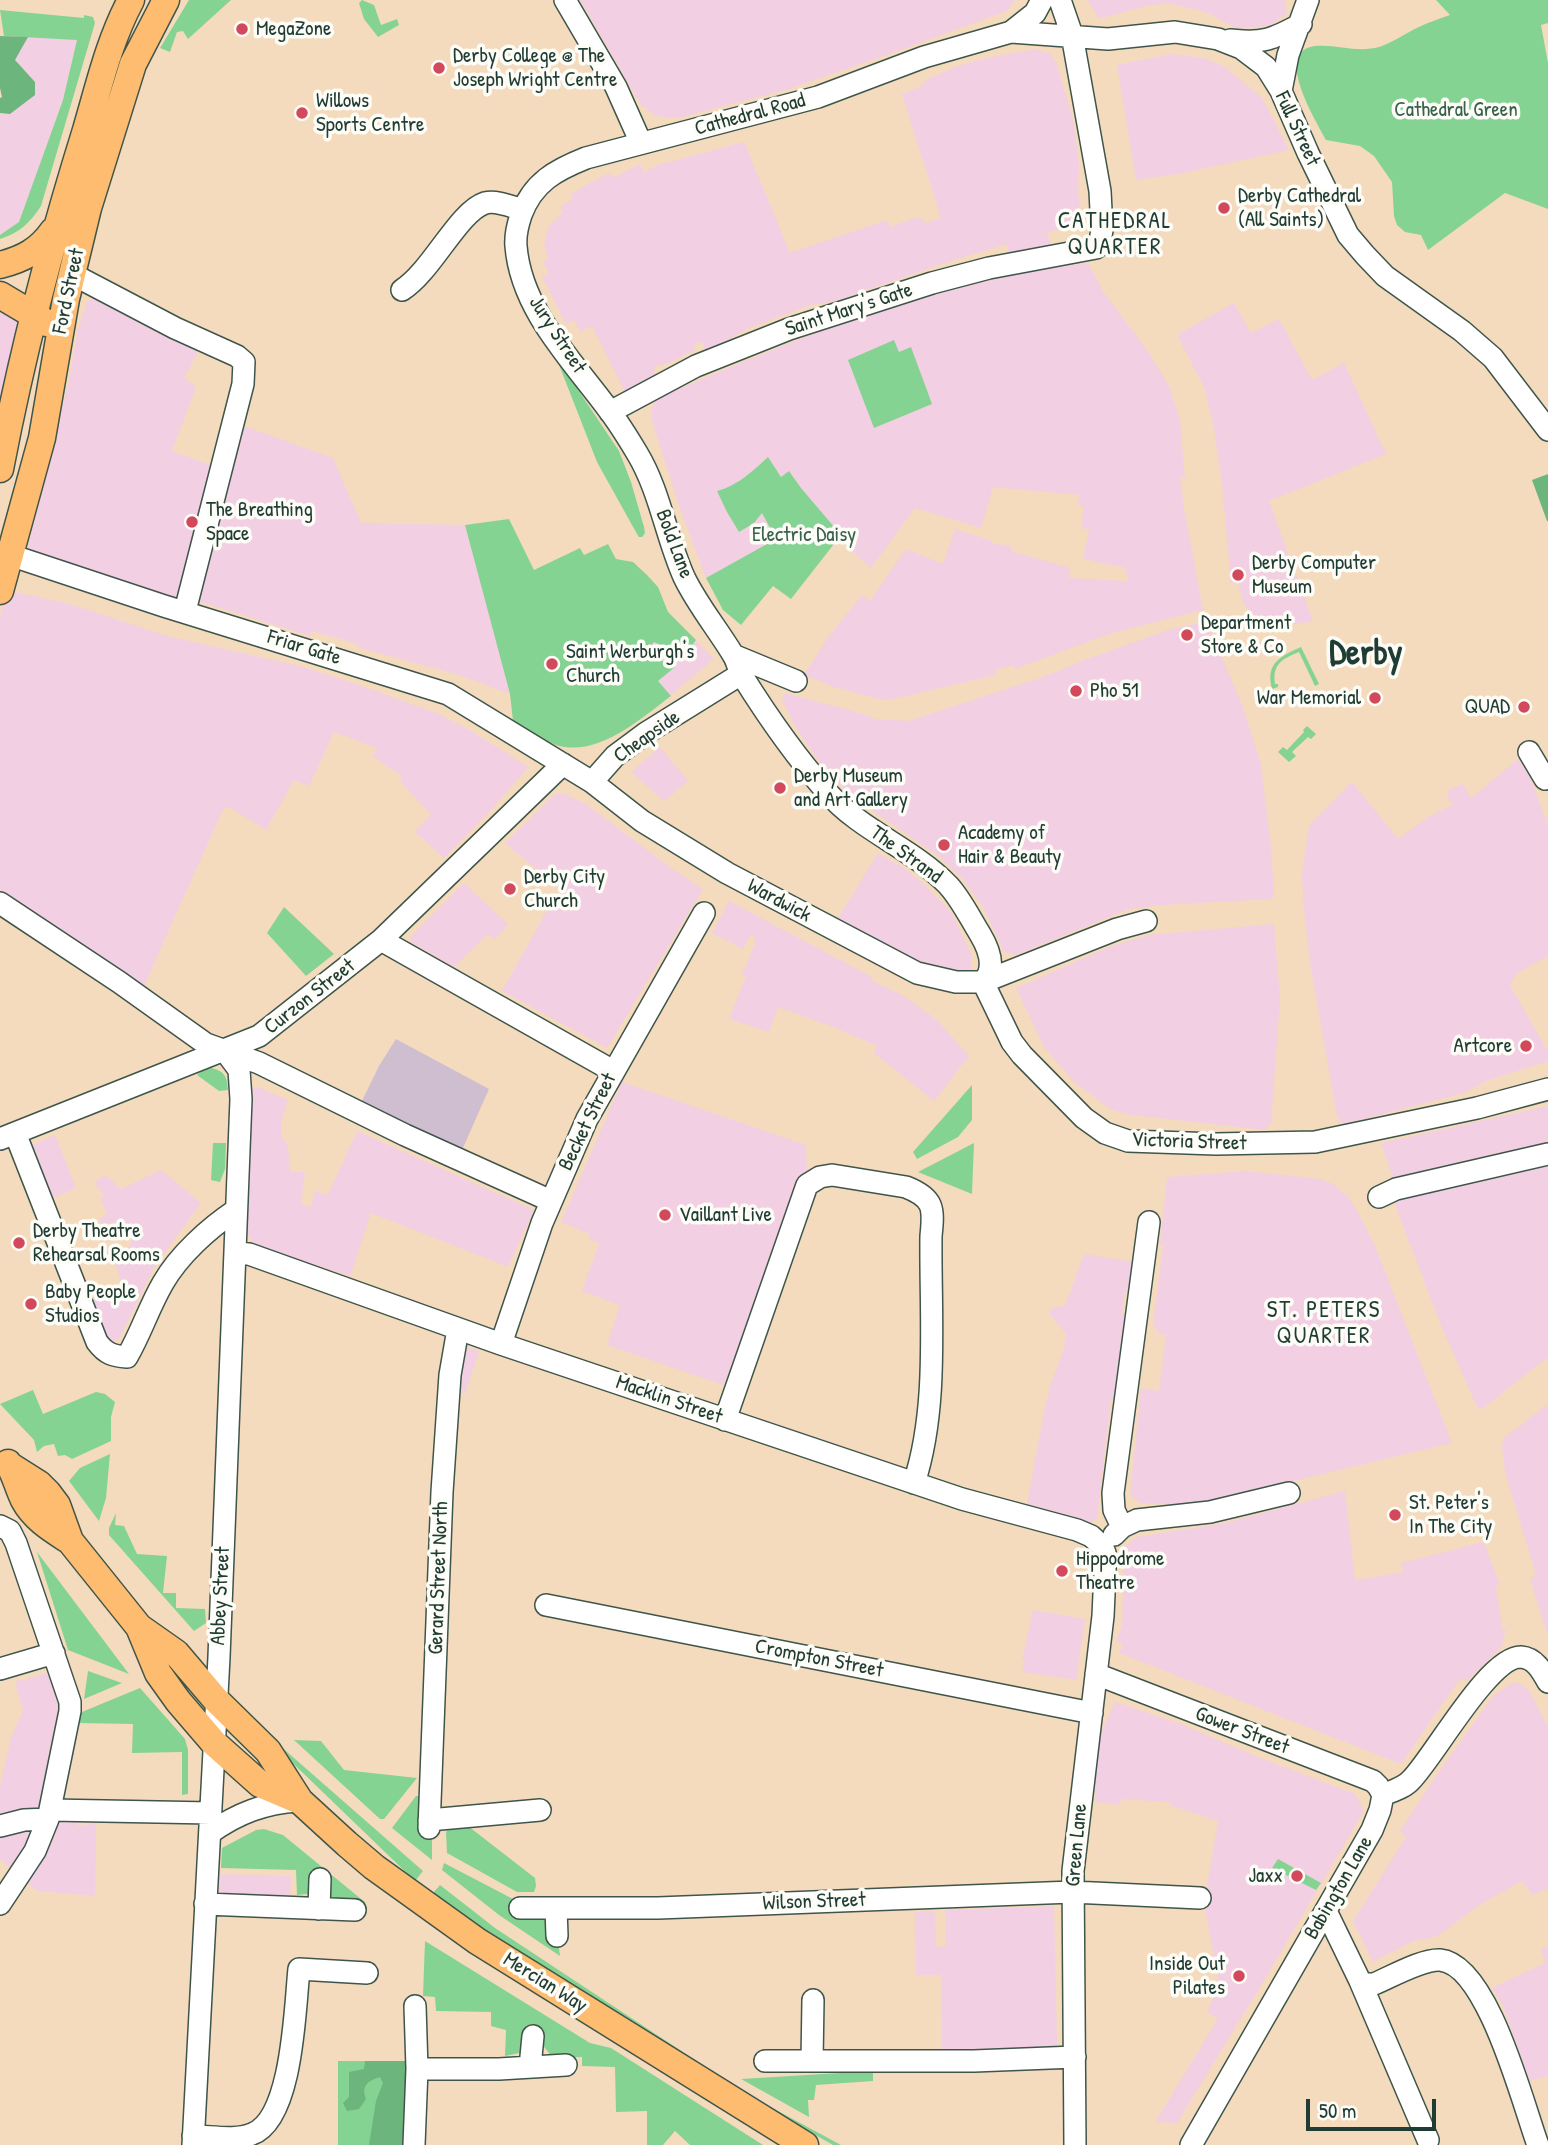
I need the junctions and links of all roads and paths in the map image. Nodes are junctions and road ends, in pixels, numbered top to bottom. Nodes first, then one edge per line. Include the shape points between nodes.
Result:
1 (131, 0) edge
2 (166, 0) edge
3 (1042, 0) edge
4 (1060, 0) edge
5 (1308, 0) edge
6 (570, 2) edge
7 (1299, 28) junction
8 (1011, 32) junction
9 (1072, 35) junction
10 (1218, 39) junction
11 (1281, 91) junction
12 (641, 142) junction
13 (546, 177) joint
14 (523, 210) junction
15 (55, 228) junction
16 (0, 265) edge
17 (72, 274) junction
18 (402, 290) dead end
19 (0, 295) edge
20 (32, 313) junction
21 (59, 341) junction
22 (610, 411) junction
23 (1548, 430) edge
24 (0, 469) edge
25 (5, 552) edge
26 (0, 591) edge
27 (185, 611) junction
28 (737, 664) junction
29 (796, 681) dead end
30 (1529, 752) dead end
31 (563, 764) junction
32 (1547, 781) edge
33 (592, 782) junction
34 (0, 903) edge
35 (704, 913) dead end
36 (1146, 921) dead end
37 (381, 940) junction
38 (984, 982) junction
39 (225, 1051) junction
40 (613, 1071) junction
41 (1548, 1089) edge
42 (8, 1136) edge
43 (1548, 1154) edge
44 (1379, 1197) dead end
45 (551, 1201) junction
46 (236, 1210) junction
47 (1149, 1222) dead end
48 (235, 1253) junction
49 (458, 1329) junction
50 (501, 1344) junction
51 (725, 1420) junction
52 (5, 1459) edge
53 (914, 1483) junction
54 (1289, 1493) dead end
55 (0, 1525) edge
56 (1122, 1527) junction
57 (1102, 1546) junction
58 (546, 1605) dead end
59 (139, 1627) junction
60 (54, 1653) junction
61 (0, 1669) edge
62 (1096, 1674) junction
63 (1548, 1682) edge
64 (215, 1700) junction
65 (1092, 1713) junction
66 (214, 1743) junction
67 (1383, 1795) junction
68 (300, 1801) junction
69 (540, 1810) dead end
70 (49, 1815) junction
71 (211, 1823) junction
72 (0, 1826) edge
73 (320, 1879) dead end
74 (1072, 1892) junction
75 (1200, 1898) dead end
76 (0, 1904) edge
77 (205, 1904) junction
78 (556, 1908) junction
79 (319, 1909) junction
80 (520, 1909) dead end
81 (355, 1910) dead end
82 (1326, 1910) junction
83 (557, 1936) dead end
84 (367, 1973) dead end
85 (1360, 1981) junction
86 (813, 2000) dead end
87 (415, 2006) dead end
88 (533, 2036) dead end
89 (1075, 2057) junction
90 (812, 2061) junction
91 (765, 2062) dead end
92 (566, 2065) dead end
93 (530, 2067) junction
94 (417, 2069) junction
95 (256, 2139) edge
96 (193, 2140) edge
97 (1428, 2140) dead end
98 (414, 2145) edge
99 (805, 2145) edge
100 (1075, 2145) edge
101 (1191, 2145) edge
102 (1538, 2145) edge

1 - 15 main road, Ford Street via 112,40
2 - 17 main road, Ford Street via 133,64
3 - 8 street, Cathedral Road via 1035,13
4 - 9 street
5 - 7 street
6 - 12 street
7 - 10 street via 1262,41
7 - 11 street
8 - 9 street, Cathedral Road
8 - 12 street, Cathedral Road via 924,57 818,97
9 - 10 street, Full Street via 1108,39 1175,32
9 - 22 street, Saint Mary's Gate via 1100,191 1102,230 1093,249 989,268 789,328 696,366
10 - 11 street, Full Street via 1241,48 1266,67
11 - 23 street, Full Street via 1348,234 1385,276 1493,358
12 - 13 street, Cathedral Road via 586,158
13 - 14 street, Jury Street
14 - 18 street via 494,203 476,208 419,277
14 - 22 street, Jury Street via 516,245 522,276 537,312
15 - 16 main road via 33,252
15 - 20 main road, Ford Street
17 - 21 main road, Ford Street
17 - 27 street via 244,362 243,384
19 - 20 main road
20 - 21 main road via 55,330
20 - 24 main road, Ford Street
21 - 25 main road, Ford Street via 42,439
22 - 28 street, Bold Lane via 644,469 685,578
25 - 26 main road, Ford Street
25 - 27 street, Friar Gate
27 - 31 street, Friar Gate via 441,691
28 - 29 street
28 - 33 street, Cheapside via 615,756
28 - 38 street, The Strand via 828,794 949,886 989,954 989,976
30 - 32 street
31 - 33 street, Friar Gate
31 - 37 street, Curzon Street
33 - 38 street, Wardwick via 642,821 727,873 917,973 956,982
34 - 39 street via 206,1044
35 - 40 street, Becket Street
36 - 38 street
37 - 39 street, Curzon Street via 259,1036
37 - 40 street
38 - 41 street, Victoria Street via 1012,1042 1084,1118 1113,1136 1150,1144 1305,1143 1345,1138
39 - 42 street, Curzon Street
39 - 45 street
39 - 46 street, Abbey Street via 241,1081
40 - 45 street, Becket Street
42 - 46 street via 97,1342 112,1356 127,1357 177,1263
43 - 44 street via 1396,1189
45 - 50 street, Becket Street
46 - 48 street, Abbey Street
47 - 56 street via 1113,1493
48 - 49 street, Macklin Street via 249,1254
48 - 64 street, Abbey Street
49 - 50 street, Macklin Street
49 - 69 street, Gerard Street North via 442,1492 429,1824
50 - 51 street, Macklin Street
51 - 53 street, Macklin Street
51 - 53 street via 807,1186 825,1175 917,1191 932,1208 930,1390
52 - 59 main road, Mercian Way via 48,1493 71,1541
53 - 57 street, Macklin Street via 1077,1530
54 - 56 street via 1210,1511 1138,1520
55 - 60 street via 16,1543
56 - 57 street
57 - 62 street, Green Lane via 1105,1572
58 - 65 street, Crompton Street
59 - 64 main road, Mercian Way via 176,1653
59 - 66 main road, Mercian Way via 158,1673
60 - 61 street
60 - 70 street via 70,1712
62 - 65 street, Green Lane
62 - 67 street, Gower Street via 1373,1781
63 - 67 street via 1531,1660 1513,1659 1492,1674 1412,1780
64 - 66 street, Abbey Street
64 - 68 main road, Mercian Way via 268,1751
65 - 74 street, Green Lane
66 - 68 main road, Mercian Way via 260,1784
66 - 71 street, Abbey Street
67 - 82 street, Babington Lane via 1372,1830
68 - 71 street via 268,1803
68 - 99 main road, Mercian Way via 374,1867 477,1941
70 - 71 street
70 - 72 street
70 - 76 street via 35,1851
71 - 77 street, Abbey Street
73 - 79 street
74 - 75 street, Wilson Street
74 - 78 street, Wilson Street
74 - 89 street, Green Lane
77 - 79 street
77 - 96 street, Abbey Street
78 - 80 street, Wilson Street
78 - 83 street
79 - 81 street
82 - 85 street
82 - 101 street, Babington Lane
84 - 95 street via 299,1969 289,2066 278,2102
85 - 97 street
85 - 102 street via 1374,1984 1435,1960 1457,1966 1496,2025
86 - 90 street
87 - 94 street
88 - 93 street
89 - 90 street
89 - 100 street, Green Lane
90 - 91 street
92 - 93 street
93 - 94 street
94 - 98 street
95 - 96 street

